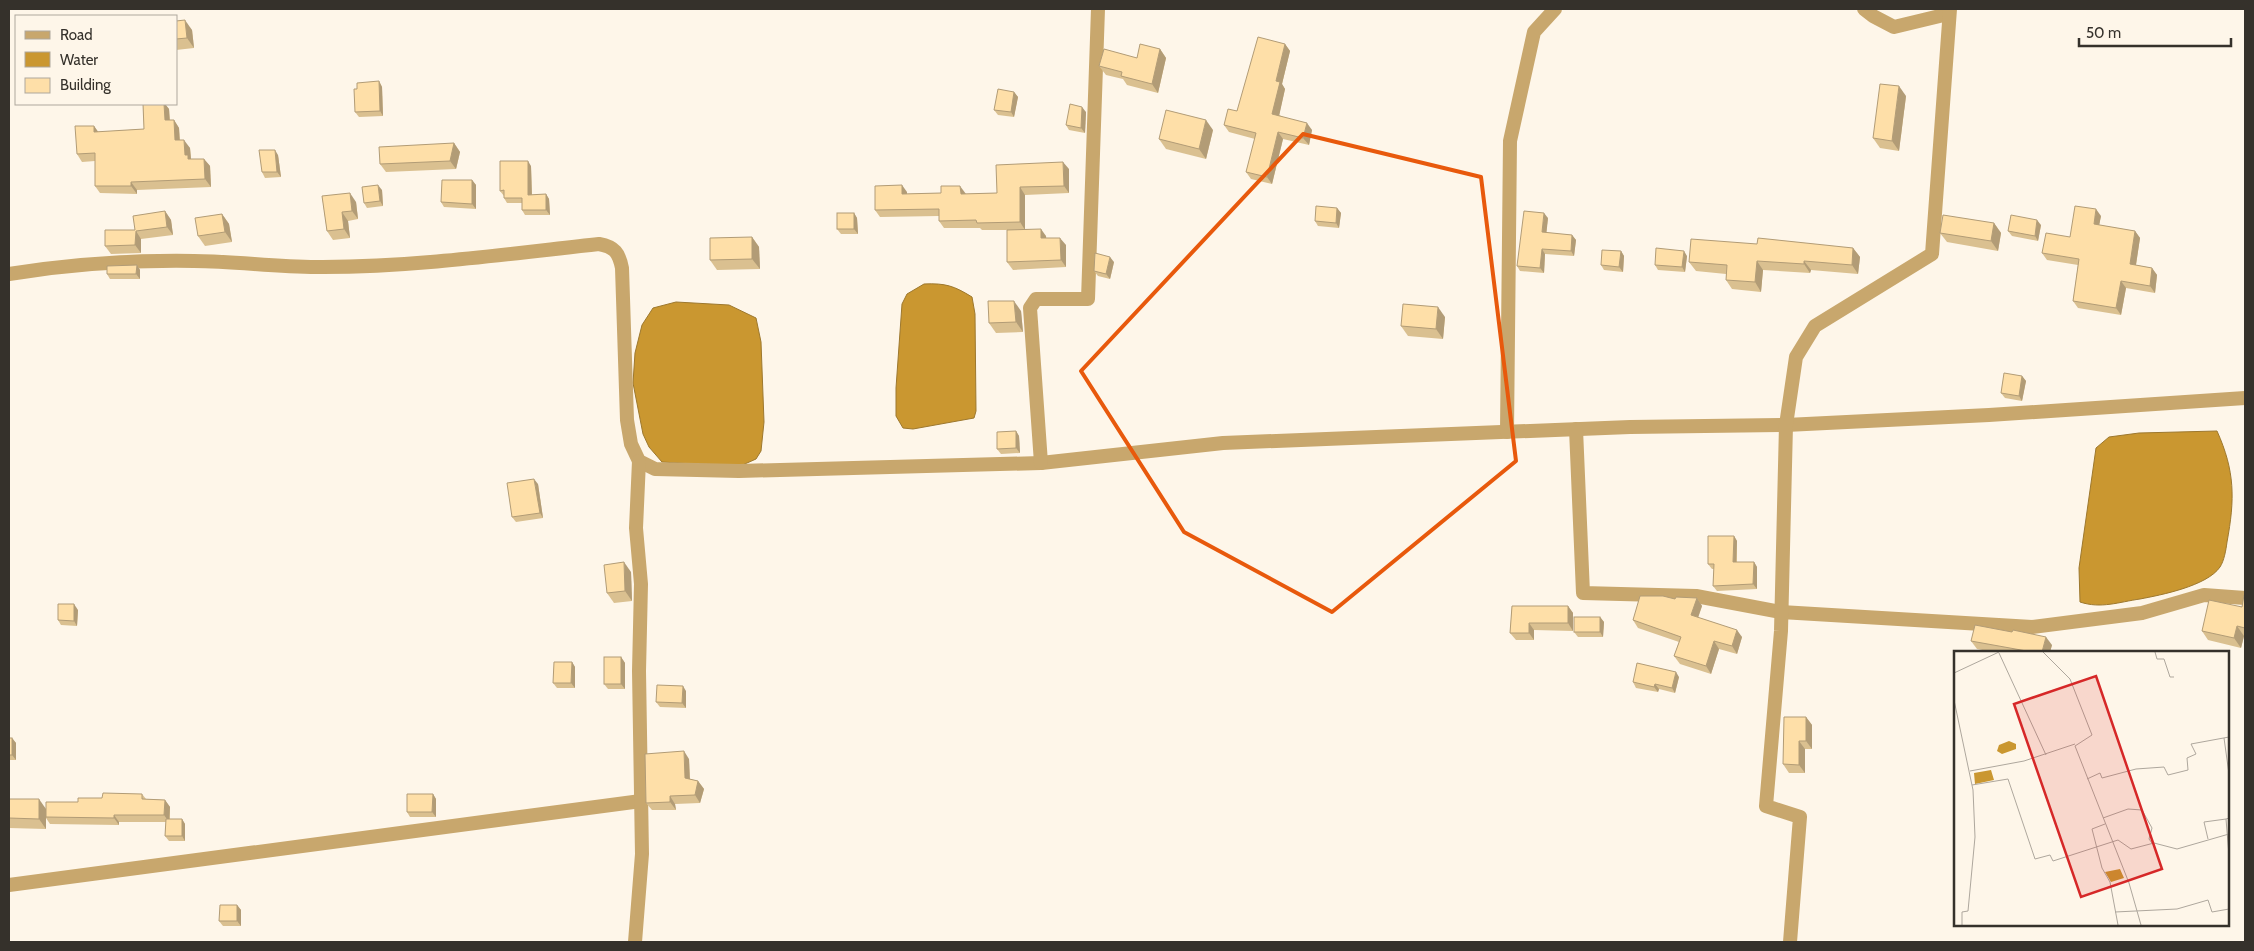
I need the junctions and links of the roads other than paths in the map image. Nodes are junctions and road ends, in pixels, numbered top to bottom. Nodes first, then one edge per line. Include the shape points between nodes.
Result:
1 (1098, 9) edge
2 (1555, 9) edge
3 (1864, 9) edge
4 (1949, 12) edge
5 (9, 274) edge
6 (2245, 398) edge
7 (1786, 425) junction
8 (1576, 429) junction
9 (1507, 432) junction
10 (639, 461) junction
11 (1040, 463) junction
12 (2245, 598) edge
13 (1782, 612) junction
14 (641, 801) junction
15 (9, 885) edge
16 (635, 942) edge
17 (1790, 942) edge

1 - 11 street via 1088,299 1036,300 1030,308
2 - 9 street via 1534,32 1510,141
3 - 4 street via 1894,27
4 - 7 street via 1932,254 1815,326 1796,357
5 - 10 street via 116,261 324,267 449,260 599,244 611,246 620,255 622,268 627,420 631,444
6 - 7 street
7 - 8 street
7 - 13 street
8 - 9 street
8 - 13 street via 1583,593 1696,596
9 - 11 street via 1223,443
10 - 11 street via 656,469 739,471
10 - 14 street via 636,528 641,584
12 - 13 street via 2204,595 2142,613 2032,627
13 - 17 street via 1766,806 1800,817
14 - 15 street
14 - 16 street via 642,854

